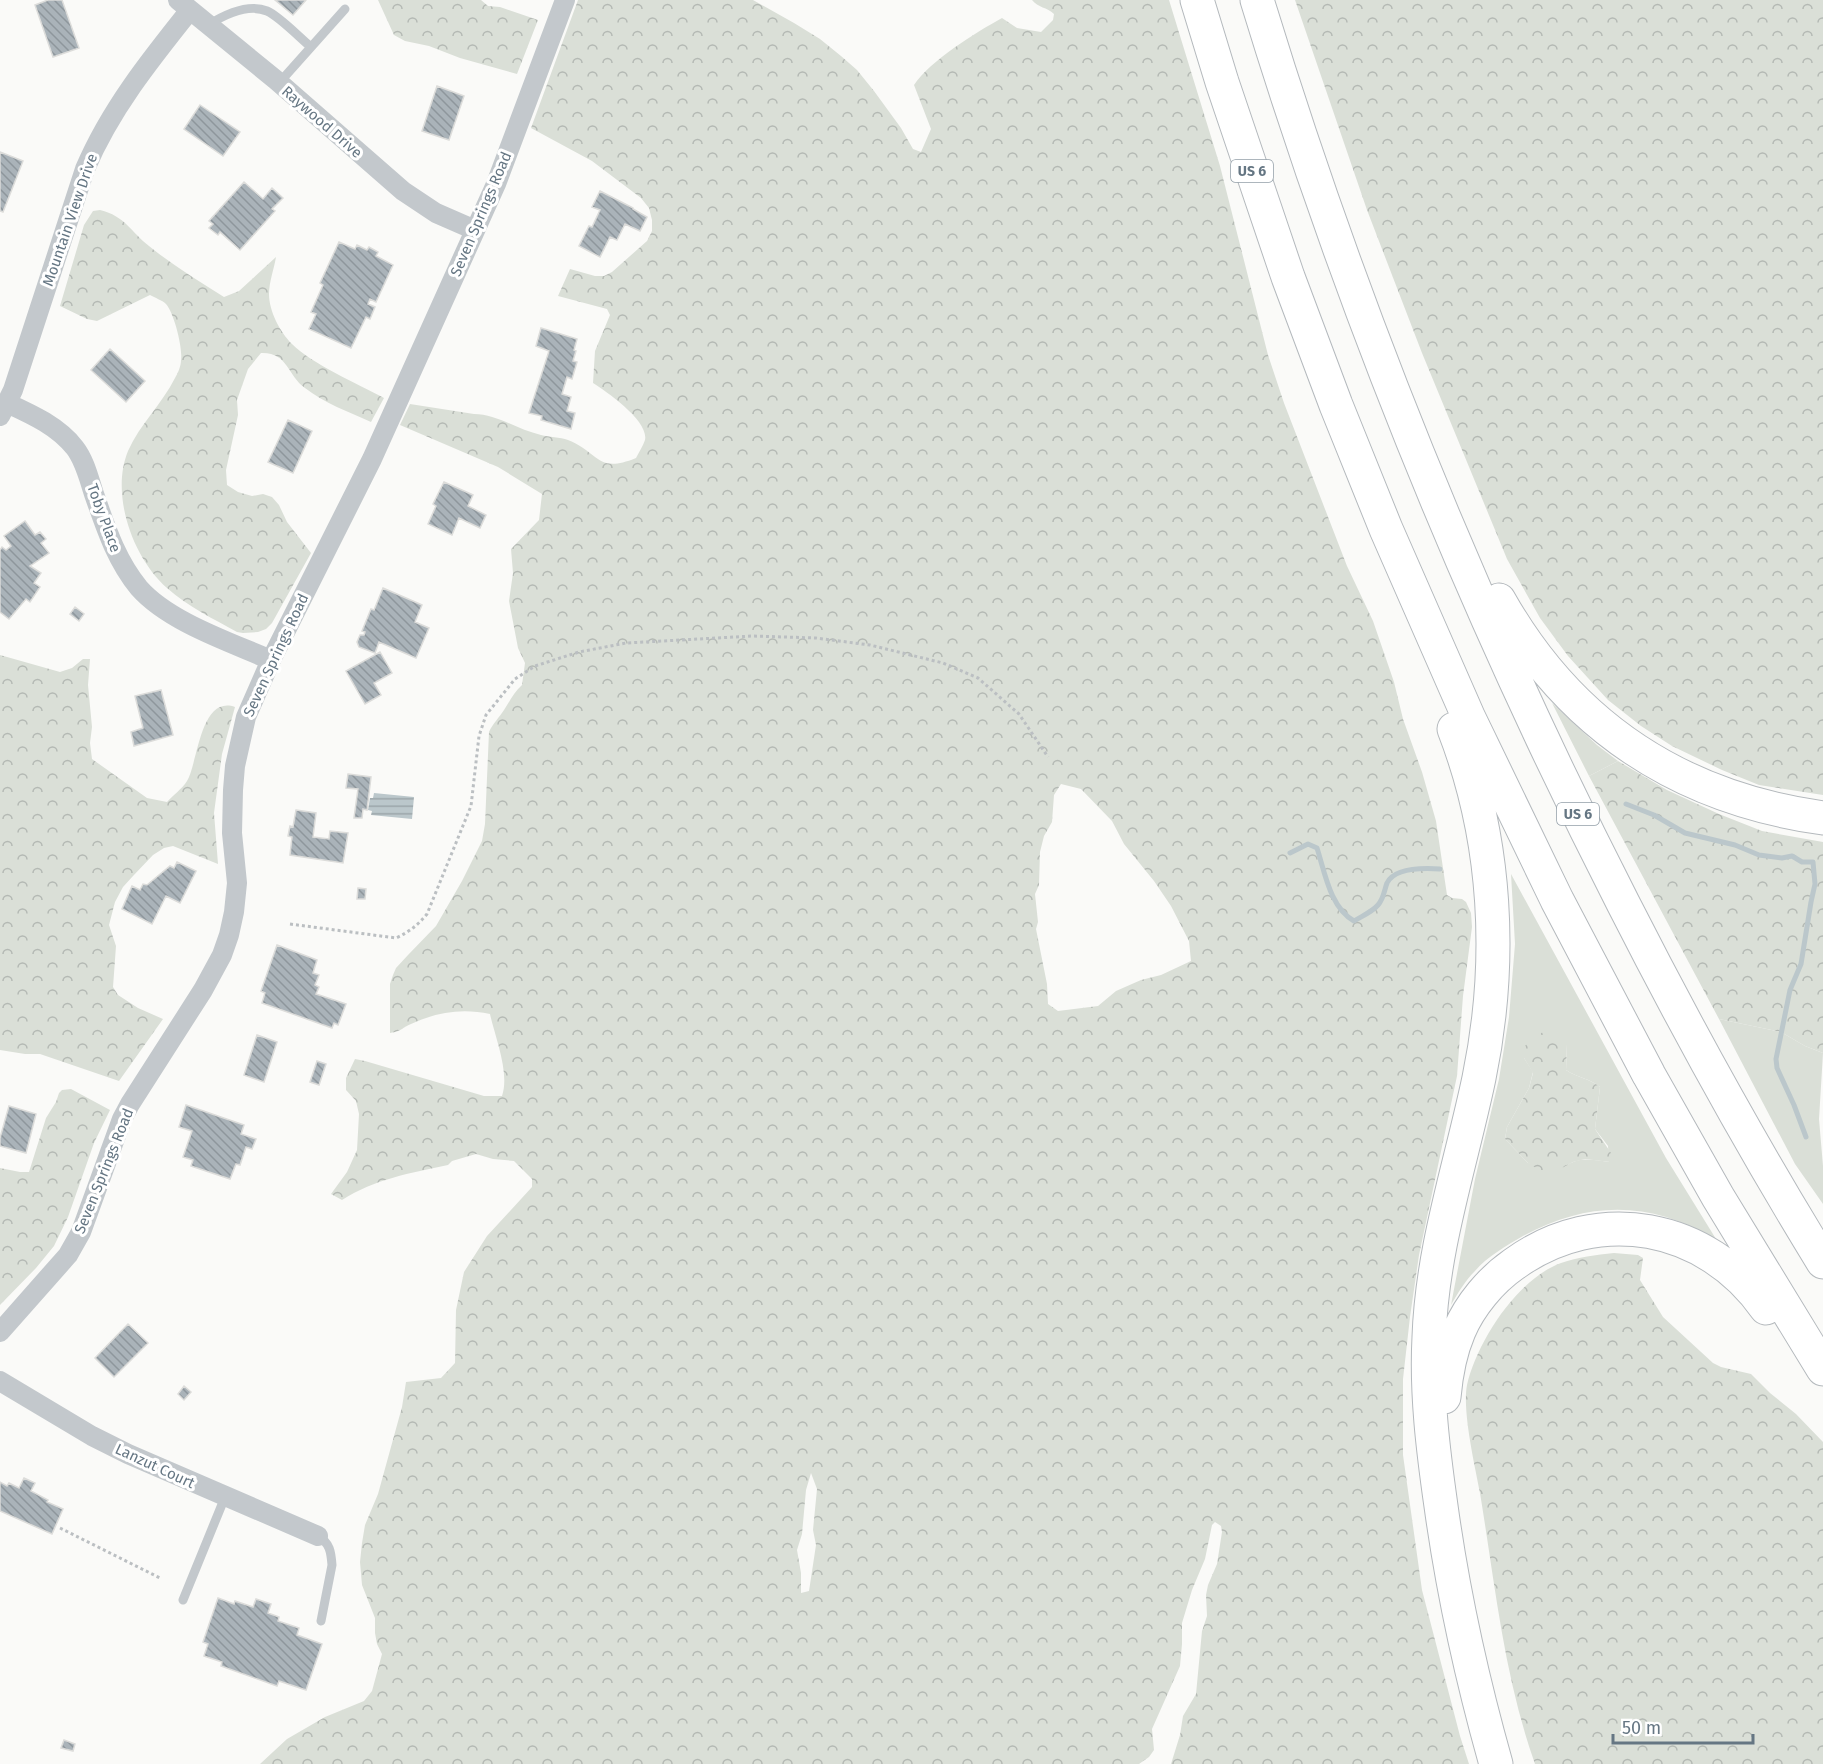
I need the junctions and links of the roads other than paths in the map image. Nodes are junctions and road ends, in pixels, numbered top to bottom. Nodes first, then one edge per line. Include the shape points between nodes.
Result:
1 (565, 0) edge
2 (1197, 0) edge
3 (1257, 0) edge
4 (184, 5) edge
5 (345, 9) dead end
6 (208, 25) junction
7 (311, 47) junction
8 (279, 83) junction
9 (475, 230) junction
10 (1375, 346) junction
11 (3, 409) edge
12 (1386, 529) junction
13 (271, 660) junction
14 (1823, 818) edge
15 (1823, 1262) edge
16 (0, 1332) edge
17 (1823, 1369) edge
18 (0, 1381) edge
19 (1823, 1395) edge
20 (225, 1497) junction
21 (318, 1536) joint
22 (183, 1600) dead end
23 (321, 1622) dead end
24 (1496, 1764) edge
25 (1511, 1764) edge

1 - 9 street, Seven Springs Road
2 - 12 highway, US 6 via 1288,277
3 - 10 highway, US 6
4 - 6 street, Raywood Drive
4 - 11 street, Mountain View Drive via 95,146 13,390
5 - 7 lane
6 - 7 lane via 227,14 260,9 271,13
6 - 8 street, Raywood Drive
7 - 8 lane
8 - 9 street, Raywood Drive via 403,191 436,213
9 - 13 street, Seven Springs Road via 372,459
10 - 14 highway via 1441,471 1502,605 1533,653 1581,707 1639,752 1683,777 1732,798
10 - 15 highway, US 6 via 1469,575 1587,832 1695,1040
11 - 13 street, Toby Place via 53,428 76,449 110,541 149,597 188,623
12 - 17 highway, US 6 via 1496,776 1587,959 1713,1187
12 - 24 highway via 1402,594 1474,791 1492,904 1493,978 1486,1040 1437,1262 1428,1371 1432,1444 1452,1578
13 - 16 street, Seven Springs Road via 246,717 235,766 232,833 237,884 222,955 122,1119 81,1232 68,1255
18 - 20 street, Lanzut Court via 101,1440
19 - 25 highway via 1749,1286 1715,1257 1680,1239 1641,1230 1580,1233 1539,1247 1492,1283 1468,1314 1453,1346 1446,1382 1445,1434 1476,1631
20 - 21 street, Lanzut Court
20 - 22 lane
21 - 23 lane via 328,1544 332,1556

